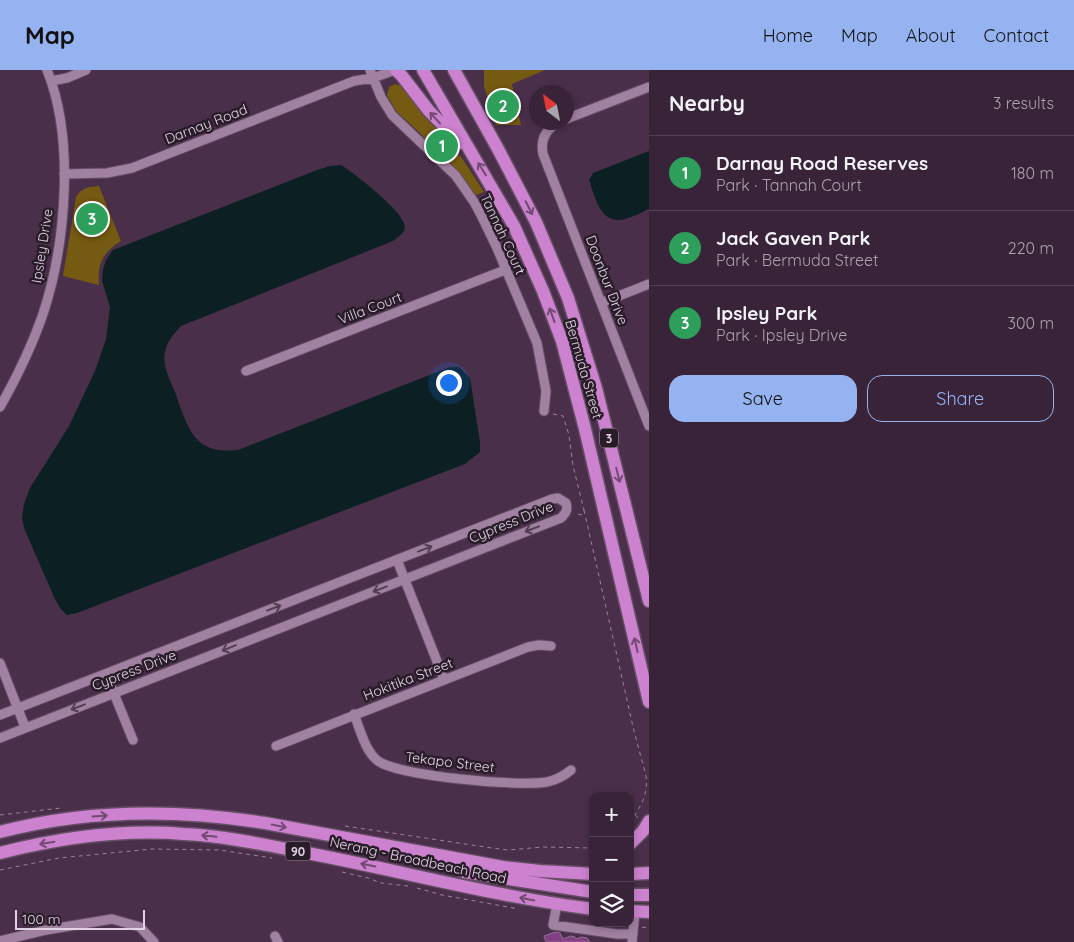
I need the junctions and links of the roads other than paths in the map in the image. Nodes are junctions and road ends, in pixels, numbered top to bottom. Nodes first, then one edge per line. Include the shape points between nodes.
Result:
1 (47, 70) edge
2 (86, 70) edge
3 (395, 70) edge
4 (423, 70) edge
5 (456, 71) edge
6 (370, 73) edge
7 (51, 80) junction
8 (649, 87) edge
9 (574, 116) edge
10 (549, 130) edge
11 (471, 152) junction
12 (64, 174) junction
13 (505, 270) junction
14 (649, 284) edge
15 (601, 303) junction
16 (246, 372) dead end
17 (0, 407) edge
18 (544, 411) road end
19 (649, 426) edge
20 (397, 560) junction
21 (404, 579) junction
22 (649, 601) edge
23 (551, 646) dead end
24 (0, 664) edge
25 (106, 674) junction
26 (444, 679) junction
27 (114, 693) junction
28 (649, 702) edge
29 (18, 708) junction
30 (354, 714) junction
31 (0, 715) edge
32 (25, 727) junction
33 (0, 738) edge
34 (132, 740) dead end
35 (276, 746) dead end
36 (571, 770) dead end
37 (644, 820) edge
38 (0, 832) edge
39 (634, 840) edge
40 (0, 853) edge
41 (437, 856) junction
42 (589, 867) edge
43 (649, 873) edge
44 (578, 874) junction
45 (589, 874) edge
46 (634, 874) edge
47 (589, 891) edge
48 (634, 895) edge
49 (649, 895) edge
50 (557, 904) junction
51 (589, 908) edge
52 (634, 912) edge
53 (649, 912) edge
54 (633, 938) edge
55 (0, 941) edge
56 (154, 942) edge

1 - 7 street, Ipsley Drive
2 - 7 street
3 - 6 street, Darnay Road
11 -> 3 main road via 442,125
4 - 11 main road, Bermuda Street / 3
5 -> 22 main road, Bermuda Street / 3 via 536,222 568,298 596,388
6 - 12 street, Darnay Road via 126,170
6 - 13 street, Tannah Court via 392,115 466,189
7 - 12 street, Ipsley Drive via 61,121
8 - 9 street
10 - 15 street, Doonbur Drive via 542,142 543,154
28 -> 11 main road, Bermuda Street / 3 via 562,341 522,242
12 - 17 street, Ipsley Drive via 60,234 44,312 21,368
13 - 16 street, Villa Court
13 - 18 street, Tannah Court via 537,343 546,391
14 - 15 street
15 - 19 street, Doonbur Drive
20 - 21 street
20 -> 21 street, Cypress Drive via 552,499 558,498 566,503 566,514 561,518
25 -> 20 street, Cypress Drive
21 - 26 street
21 -> 27 street, Cypress Drive
23 - 26 street, Hokitika Street via 528,647
24 - 29 street
25 - 27 street
25 - 29 street, Cypress Drive
26 - 30 street, Hokitika Street
27 -> 32 street, Cypress Drive
27 - 34 street
29 - 31 street, Cypress Drive
29 - 32 street
30 - 35 street, Hokitika Street
30 - 36 street, Tekapo Street via 371,753 395,769 523,784 548,782
32 - 33 street, Cypress Drive
37 - 39 main road via 643,831
38 -> 41 main road, Nerang - Broadbeach Road / 90 via 82,817 181,814 265,823
50 -> 40 main road, Nerang - Broadbeach Road / 90 via 238,839 182,834 109,835
41 - 44 main road, Nerang - Broadbeach Road / 90 via 503,867
41 - 47 main road via 464,872
42 - 44 main road
43 - 46 main road
44 - 45 main road, 90
48 - 49 main road
50 - 51 main road, Nerang - Broadbeach Road / 90
50 - 54 street via 553,925
52 - 53 main road
55 - 56 street via 112,919 140,927

